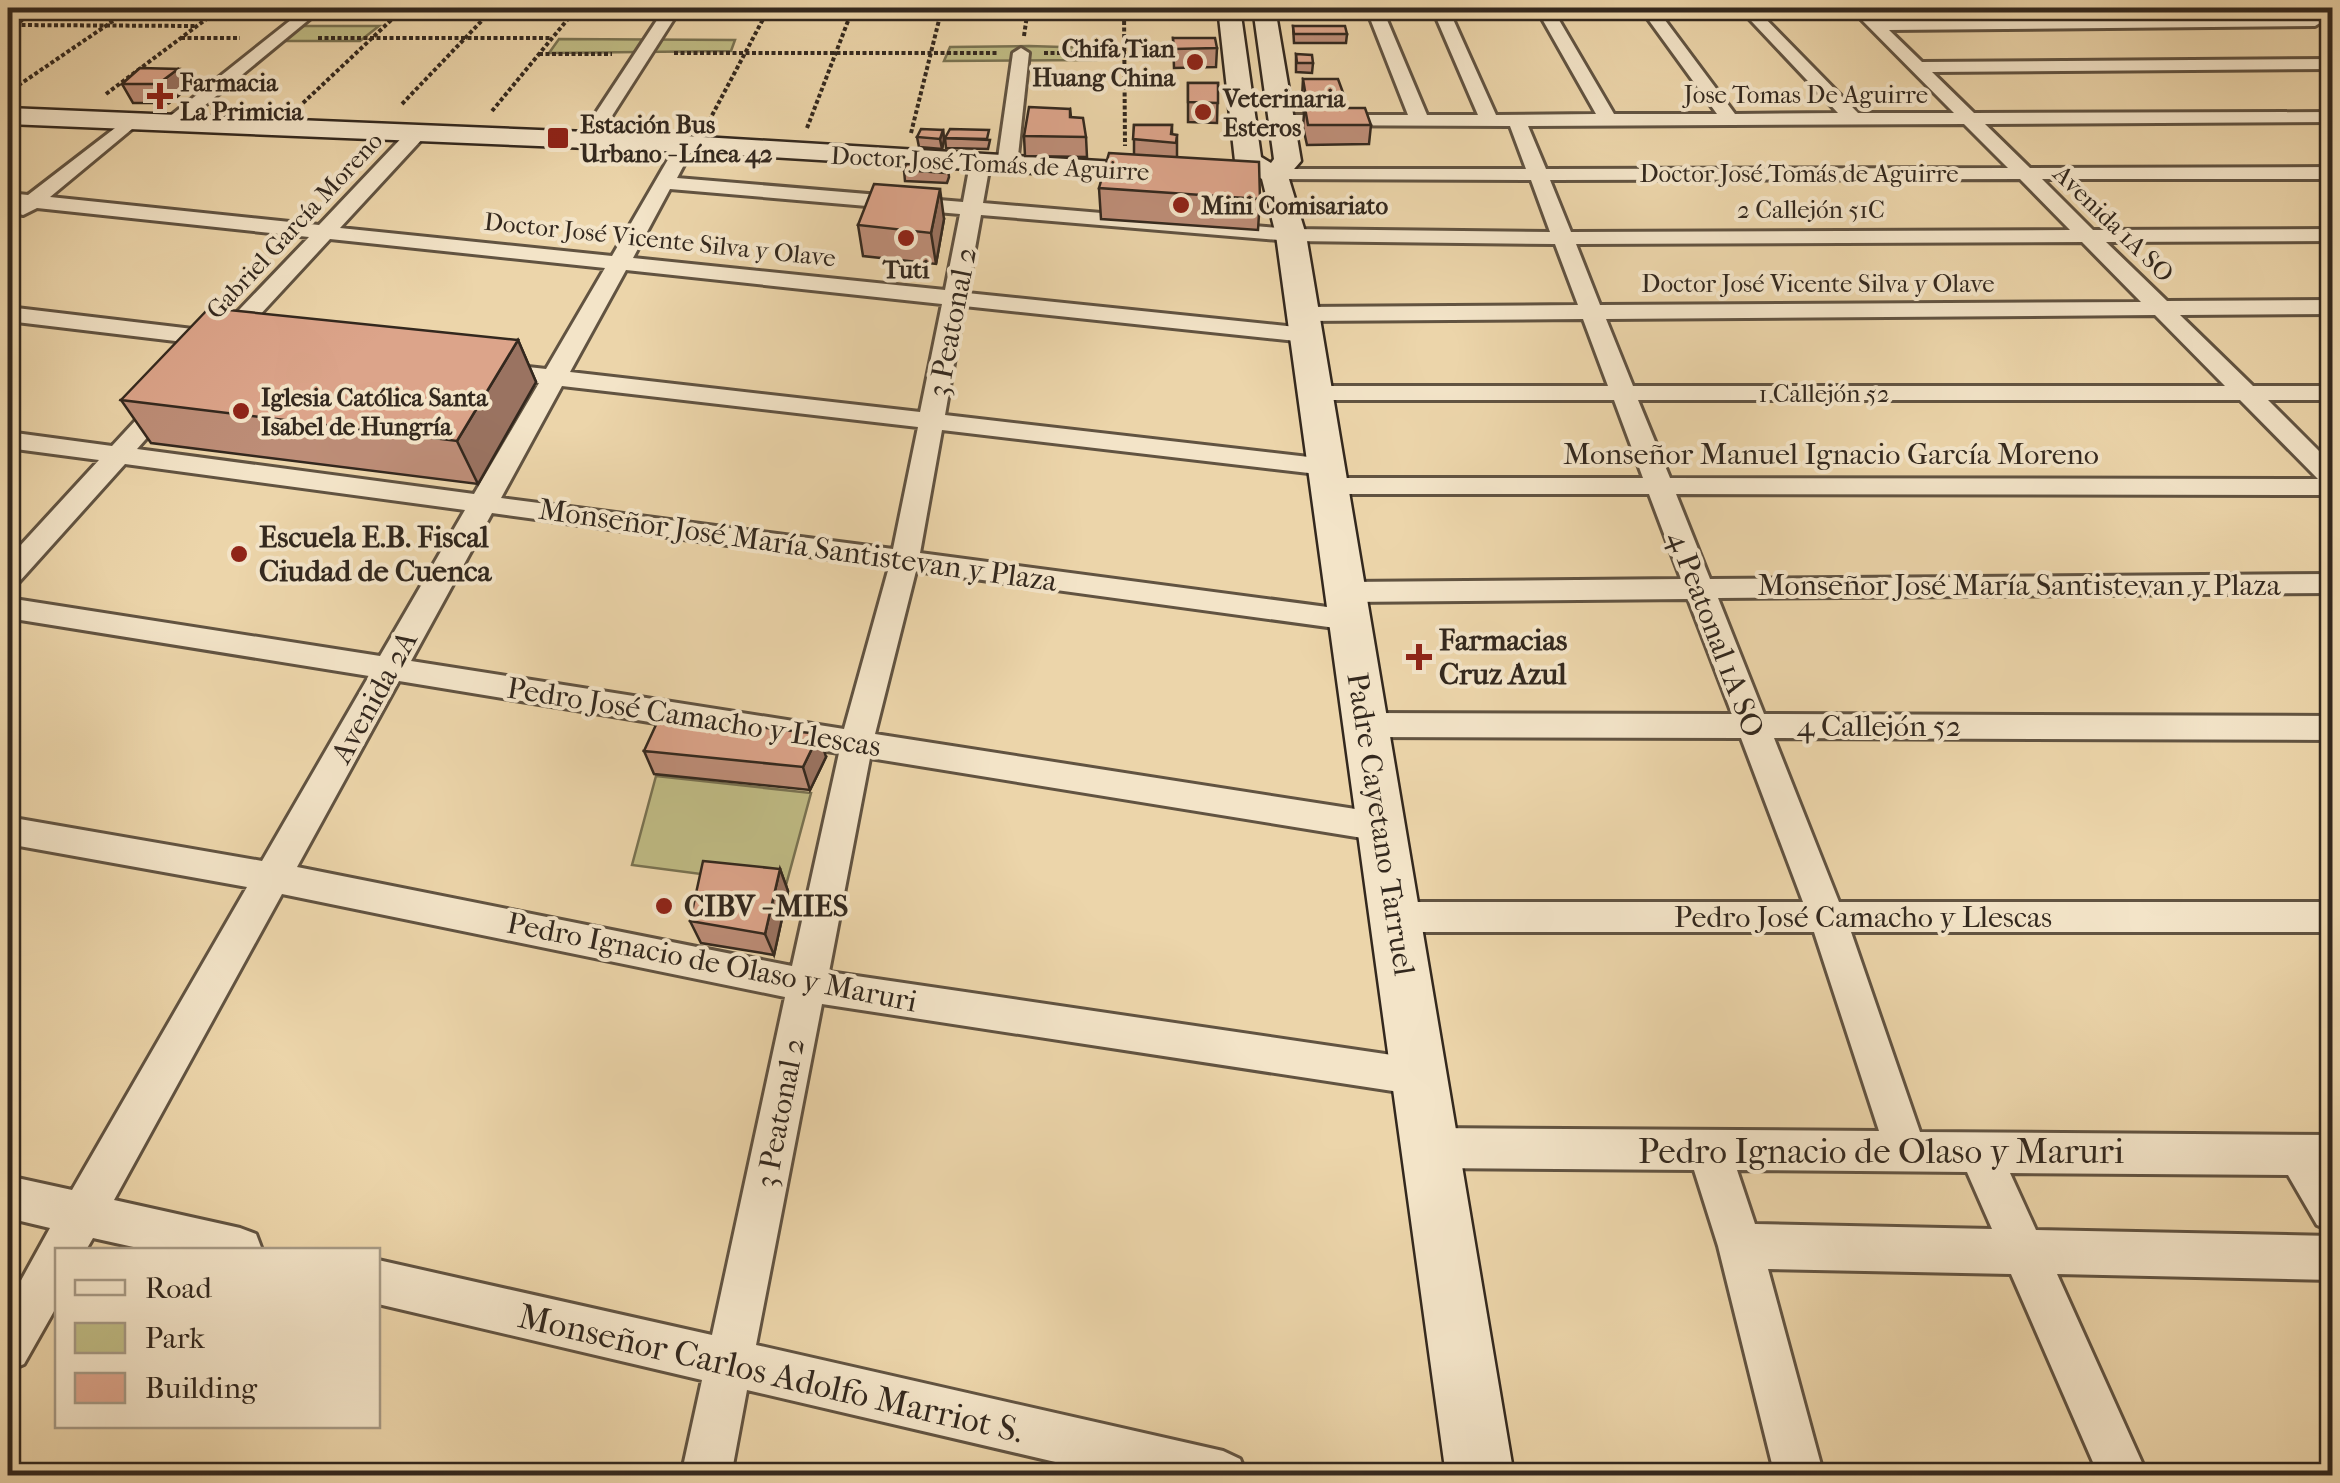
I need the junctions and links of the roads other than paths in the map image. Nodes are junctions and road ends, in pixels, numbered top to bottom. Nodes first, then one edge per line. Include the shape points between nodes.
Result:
1 (316, 8) edge
2 (673, 8) edge
3 (1229, 8) edge
4 (1264, 8) edge
5 (1374, 8) edge
6 (1440, 8) edge
7 (1544, 8) edge
8 (1648, 8) edge
9 (1747, 8) edge
10 (1858, 8) edge
11 (2292, 8) edge
12 (2315, 21) junction
13 (1876, 25) junction
14 (2332, 32) edge
15 (1021, 53) road end
16 (2332, 64) edge
17 (1919, 67) junction
18 (8, 116) edge
19 (2332, 117) edge
20 (1970, 118) junction
21 (1853, 119) junction
22 (132, 120) junction
23 (1420, 120) junction
24 (1503, 120) junction
25 (1608, 120) junction
26 (1730, 120) junction
27 (1280, 121) junction
28 (175, 122) junction
29 (418, 132) junction
30 (587, 140) junction
31 (692, 145) junction
32 (994, 165) junction
33 (2024, 173) junction
34 (2332, 173) edge
35 (1537, 174) junction
36 (1274, 175) junction
37 (664, 183) junction
38 (8, 199) edge
39 (31, 202) junction
40 (974, 210) junction
41 (8, 221) edge
42 (326, 232) junction
43 (1291, 235) junction
44 (2332, 235) edge
45 (2088, 236) junction
46 (1563, 238) junction
47 (618, 263) junction
48 (957, 298) junction
49 (2161, 308) junction
50 (2332, 308) edge
51 (1591, 312) junction
52 (8, 314) edge
53 (1305, 324) junction
54 (225, 340) junction
55 (264, 344) edge
56 (457, 366) edge
57 (554, 377) junction
58 (1315, 393) junction
59 (1622, 393) junction
60 (2248, 393) junction
61 (2332, 393) edge
62 (933, 419) junction
63 (8, 440) edge
64 (117, 454) junction
65 (1328, 476) junction
66 (2332, 478) edge
67 (1659, 486) junction
68 (2332, 488) edge
69 (484, 502) junction
70 (905, 560) junction
71 (8, 576) edge
72 (2332, 583) edge
73 (1698, 586) junction
74 (1348, 606) junction
75 (8, 608) edge
76 (390, 668) junction
77 (1366, 725) junction
78 (1752, 726) junction
79 (2332, 728) edge
80 (857, 743) junction
81 (1380, 826) junction
82 (8, 830) edge
83 (272, 877) junction
84 (1394, 917) junction
85 (1827, 918) junction
86 (2332, 918) edge
87 (806, 984) junction
88 (1419, 1077) junction
89 (1430, 1148) junction
90 (1709, 1150) junction
91 (1906, 1151) junction
92 (1980, 1152) junction
93 (2316, 1155) edge
94 (8, 1197) edge
95 (2332, 1210) edge
96 (72, 1232) edge
97 (1740, 1246) junction
98 (221, 1248) edge
99 (2023, 1252) junction
100 (2332, 1258) edge
101 (55, 1264) edge
102 (380, 1282) edge
103 (8, 1348) edge
104 (731, 1364) junction
105 (706, 1476) edge
106 (1223, 1476) edge
107 (1480, 1476) edge
108 (1800, 1476) edge
109 (2124, 1476) edge

1 - 28 street
2 - 30 street
3 - 36 street, Padre Cayetano Tarruel via 1248,161
4 - 27 street, Padre Cayetano Tarruel
5 - 23 street
6 - 24 street, 4 Peatonal 1A SO
7 - 25 street
8 - 26 street
9 - 21 street
10 - 13 street, Avenida 1A SO
11 - 12 street
12 - 13 street
12 - 14 street
13 - 17 street, Avenida 1A SO
15 - 32 street, 3 Peatonal 2
16 - 17 street
17 - 20 street, Avenida 1A SO
18 - 22 street, Doctor José Tomás de Aguirre
19 - 20 street, Jose Tomas De Aguirre
20 - 21 street, Jose Tomas De Aguirre
20 - 33 street, Avenida 1A SO
21 - 26 street, Jose Tomas De Aguirre
22 - 28 street, Doctor José Tomás de Aguirre
22 - 39 street
23 - 24 street, Jose Tomas De Aguirre
23 - 27 street, Jose Tomas De Aguirre
24 - 25 street, Jose Tomas De Aguirre
24 - 35 street, 4 Peatonal 1A SO
25 - 26 street, Jose Tomas De Aguirre
27 - 36 street, Padre Cayetano Tarruel via 1288,161
28 - 29 street, Doctor José Tomás de Aguirre
29 - 30 street, Doctor José Tomás de Aguirre
29 - 42 street, Gabriel García Moreno
30 - 31 street, Doctor José Tomás de Aguirre
31 - 32 street, Doctor José Tomás de Aguirre
31 - 37 street, Avenida 2A
32 - 36 street, Doctor José Tomás de Aguirre
32 - 40 street, 3 Peatonal 2
33 - 34 street, Doctor José Tomás de Aguirre
33 - 35 street, Doctor José Tomás de Aguirre
33 - 45 street, Avenida 1A SO
35 - 36 street, Doctor José Tomás de Aguirre
35 - 46 street, 4 Peatonal 1A SO
36 - 43 street, Padre Cayetano Tarruel
37 - 40 street, 2 Callejón 51C
37 - 47 street, Avenida 2A
38 - 39 street, Doctor José Vicente Silva y Olave
39 - 41 street
39 - 42 street, Doctor José Vicente Silva y Olave
40 - 43 street, 2 Callejón 51C
40 - 48 street, 3 Peatonal 2
42 - 47 street, Doctor José Vicente Silva y Olave
42 - 54 street, Gabriel García Moreno
43 - 46 street, 2 Callejón 51C
43 - 53 street, Padre Cayetano Tarruel
44 - 45 street, 2 Callejón 51C
45 - 46 street, 2 Callejón 51C
45 - 49 street, Avenida 1A SO
46 - 51 street, 4 Peatonal 1A SO
47 - 48 street, Doctor José Vicente Silva y Olave
47 - 57 street, Avenida 2A
48 - 53 street, Doctor José Vicente Silva y Olave
48 - 62 street, 3 Peatonal 2
49 - 50 street, Doctor José Vicente Silva y Olave
49 - 51 street, Doctor José Vicente Silva y Olave
49 - 60 street, Avenida 1A SO
51 - 53 street, Doctor José Vicente Silva y Olave
51 - 59 street, 4 Peatonal 1A SO
52 - 54 street
53 - 58 street, Padre Cayetano Tarruel
54 - 55 street
54 - 64 street, Gabriel García Moreno
56 - 57 street, Monseñor Manuel Ignacio García Moreno
57 - 62 street, Monseñor Manuel Ignacio García Moreno
57 - 69 street, Avenida 2A
58 - 59 street, 1 Callejón 52
58 - 65 street, Padre Cayetano Tarruel
59 - 60 street, 1 Callejón 52
59 - 67 street, 4 Peatonal 1A SO
60 - 61 street, 1 Callejón 52
60 - 66 street, Avenida 1A SO
62 - 65 street, Monseñor Manuel Ignacio García Moreno
62 - 70 street, 3 Peatonal 2
63 - 64 street, Monseñor José María Santistevan y Plaza
64 - 69 street, Monseñor José María Santistevan y Plaza
64 - 71 street, Gabriel García Moreno
65 - 67 street, Monseñor Manuel Ignacio García Moreno
65 - 74 street, Padre Cayetano Tarruel
67 - 68 street, Monseñor Manuel Ignacio García Moreno
67 - 73 street, 4 Peatonal 1A SO
69 - 70 street, Monseñor José María Santistevan y Plaza
69 - 76 street, Avenida 2A
70 - 74 street, Monseñor José María Santistevan y Plaza
70 - 80 street, 3 Peatonal 2
72 - 73 street, Monseñor José María Santistevan y Plaza
73 - 74 street, Monseñor José María Santistevan y Plaza
73 - 78 street, 4 Peatonal 1A SO
74 - 77 street, Padre Cayetano Tarruel
75 - 76 street, Pedro José Camacho y Llescas
76 - 80 street, Pedro José Camacho y Llescas
76 - 83 street, Avenida 2A
77 - 78 street, 4 Callejón 52
77 - 81 street, Padre Cayetano Tarruel
78 - 79 street, 4 Callejón 52
78 - 85 street, 4 Peatonal 1A SO
80 - 81 street, Pedro José Camacho y Llescas
80 - 87 street, 3 Peatonal 2
81 - 84 street, Padre Cayetano Tarruel
82 - 83 street, Pedro Ignacio de Olaso y Maruri
83 - 87 street, Pedro Ignacio de Olaso y Maruri
83 - 96 street, Avenida 2A
84 - 85 street, Pedro José Camacho y Llescas
84 - 88 street, Padre Cayetano Tarruel
85 - 86 street, Pedro José Camacho y Llescas
85 - 91 street, 4 Peatonal 1A SO
87 - 88 street, Pedro Ignacio de Olaso y Maruri
87 - 104 street, 3 Peatonal 2
88 - 89 street, Padre Cayetano Tarruel
89 - 90 street, Pedro Ignacio de Olaso y Maruri
89 - 107 street, Padre Cayetano Tarruel
90 - 91 street, Pedro Ignacio de Olaso y Maruri
90 - 97 street
91 - 92 street, Pedro Ignacio de Olaso y Maruri
92 - 93 street, Pedro Ignacio de Olaso y Maruri
92 - 99 street
93 - 95 street
94 - 96 street
96 - 98 street
97 - 99 street
97 - 108 street
99 - 100 street
99 - 109 street
101 - 103 street
102 - 104 street, Monseñor Carlos Adolfo Marriot S.
104 - 105 street, 3 Peatonal 2
104 - 106 street, Monseñor Carlos Adolfo Marriot S.

